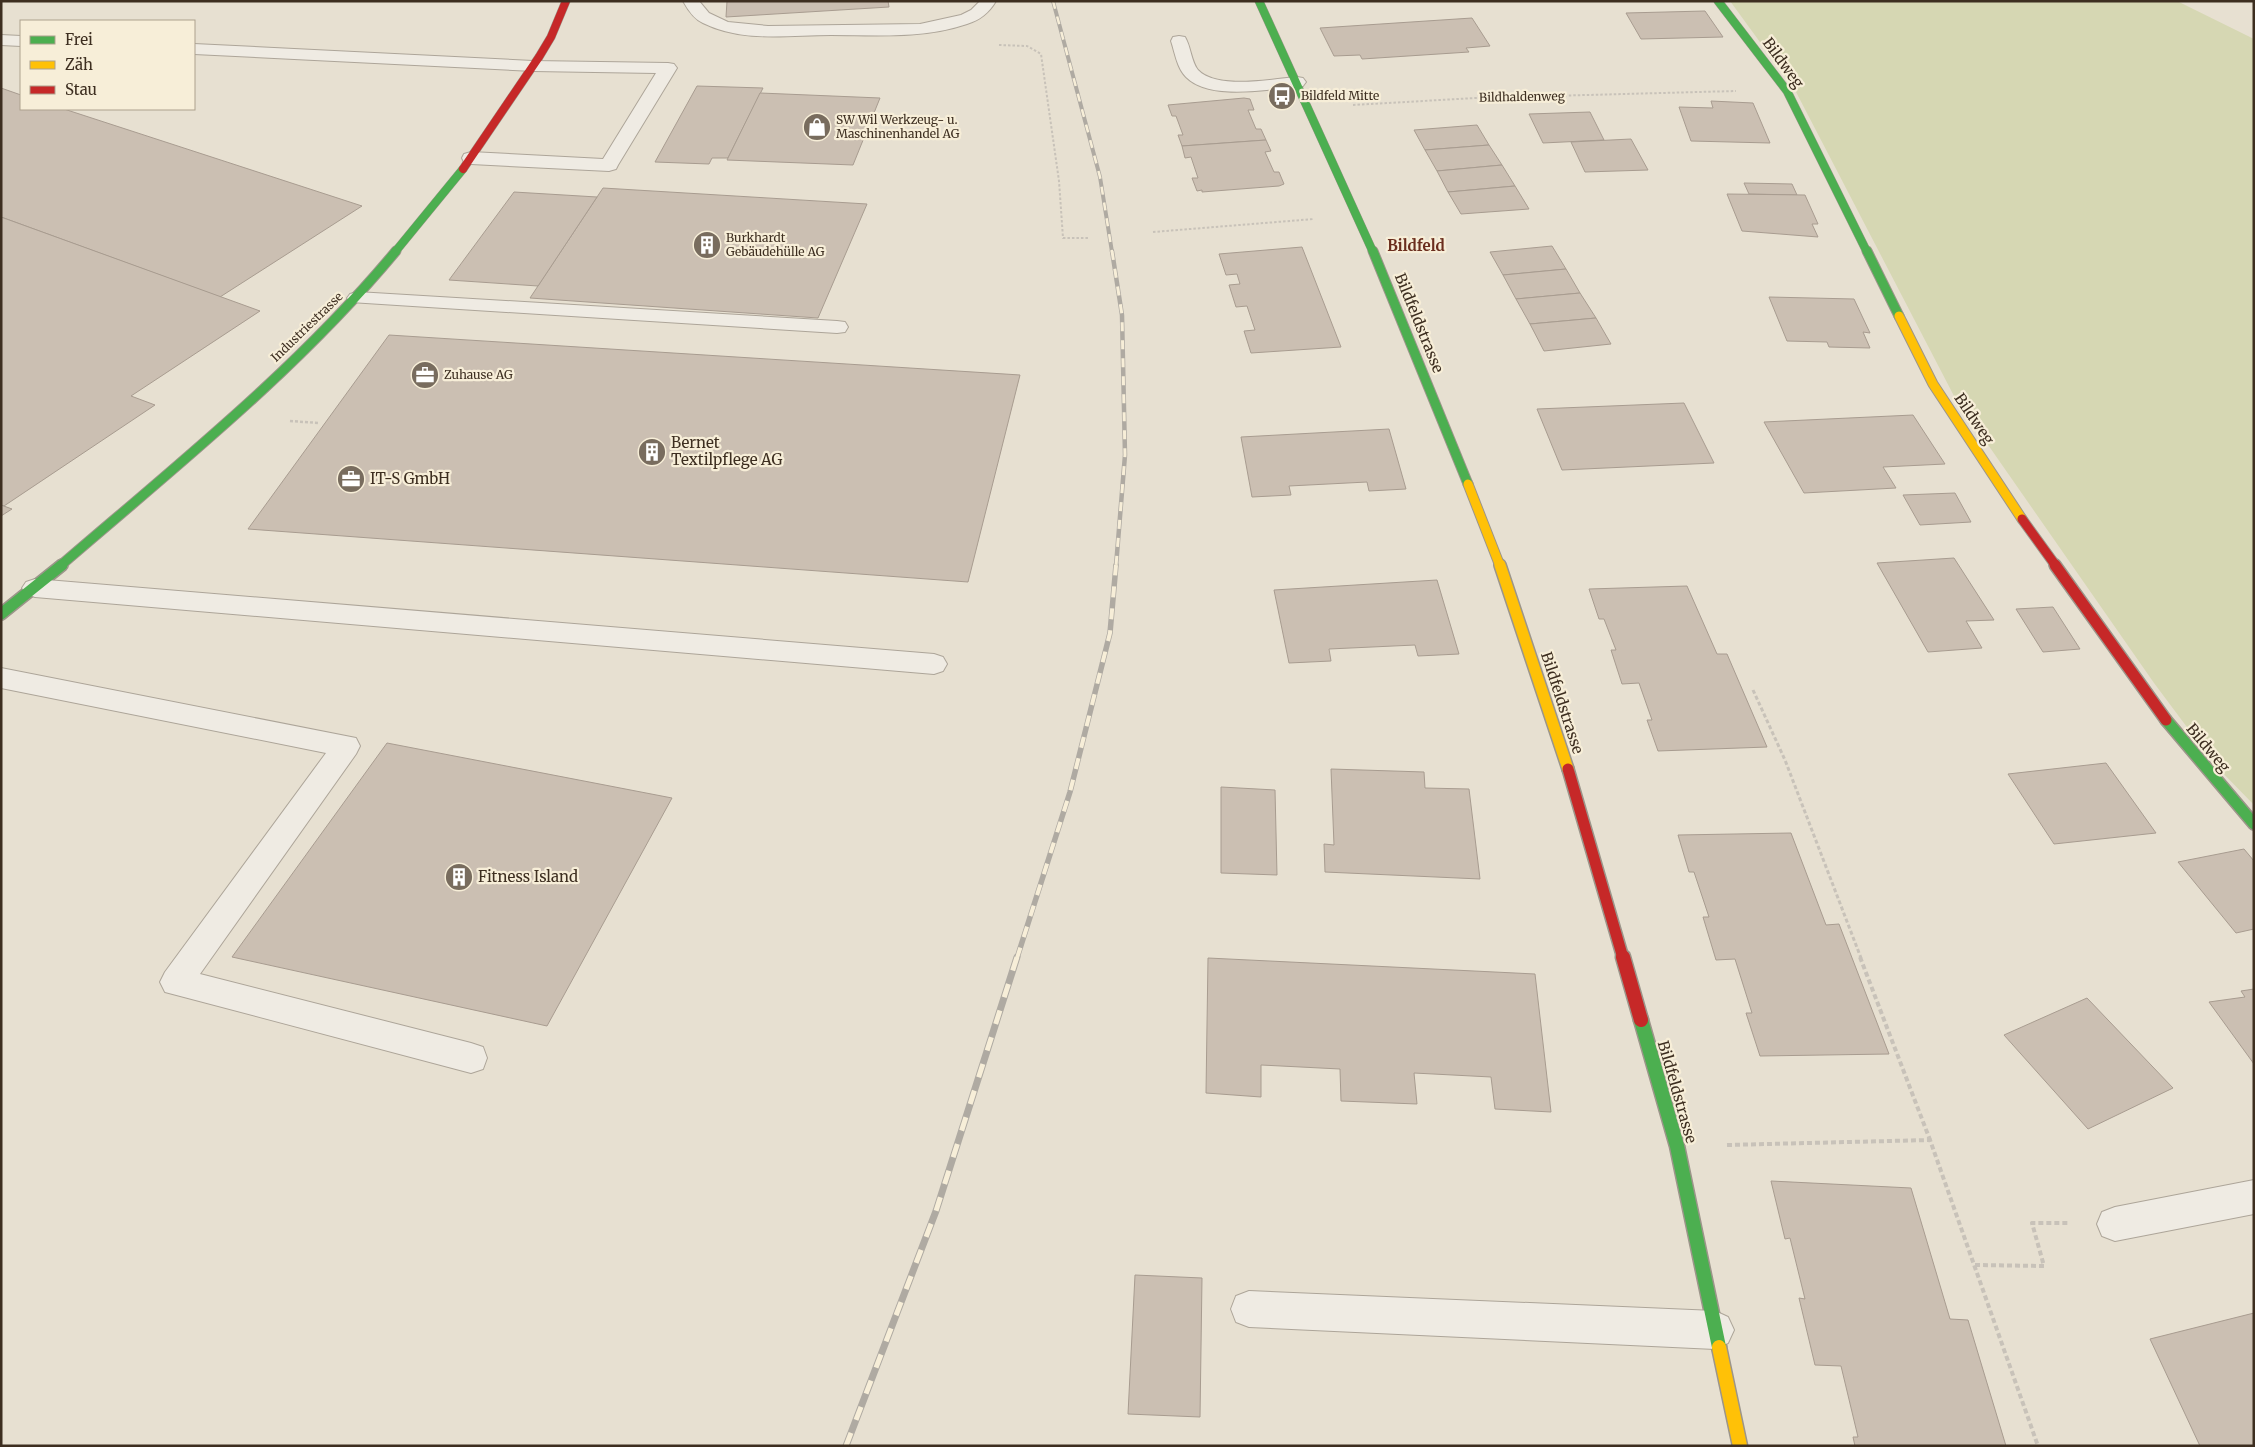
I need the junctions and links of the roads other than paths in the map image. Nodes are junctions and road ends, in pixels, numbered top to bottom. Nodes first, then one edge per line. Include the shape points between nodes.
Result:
1 (566, 1) edge
2 (691, 1) edge
3 (988, 1) edge
4 (1259, 1) edge
5 (1718, 1) edge
6 (1, 40) edge
7 (20, 41) edge
8 (1179, 41) dead end
9 (195, 49) edge
10 (533, 66) junction
11 (1297, 82) junction
12 (471, 158) junction
13 (357, 298) junction
14 (837, 327) dead end
15 (35, 588) junction
16 (1, 614) edge
17 (934, 664) dead end
18 (1, 678) edge
19 (2254, 824) edge
20 (471, 1058) dead end
21 (2254, 1197) edge
22 (2116, 1224) dead end
23 (1249, 1309) dead end
24 (1715, 1330) junction
25 (1740, 1446) edge

1 - 10 street, Industriestrasse via 551,37
2 - 3 lane via 709,20 757,30 920,29 964,20 982,10
4 - 11 street, Bildfeldstrasse
5 - 19 street, Bildweg via 1787,91 1938,392 2034,537 2170,725
6 - 7 lane
8 - 11 lane via 1190,69 1206,82 1226,86
9 - 10 lane
10 - 12 street, Industriestrasse
10 - 12 lane via 668,68 609,165
11 - 24 street, Bildfeldstrasse via 1358,215 1495,550 1574,788 1677,1146
12 - 13 street, Industriestrasse
13 - 14 lane
13 - 15 street, Industriestrasse via 232,418
15 - 16 street, Industriestrasse
15 - 17 lane
18 - 20 lane via 346,746 176,982
21 - 22 lane
23 - 24 lane
24 - 25 street, Bildfeldstrasse

